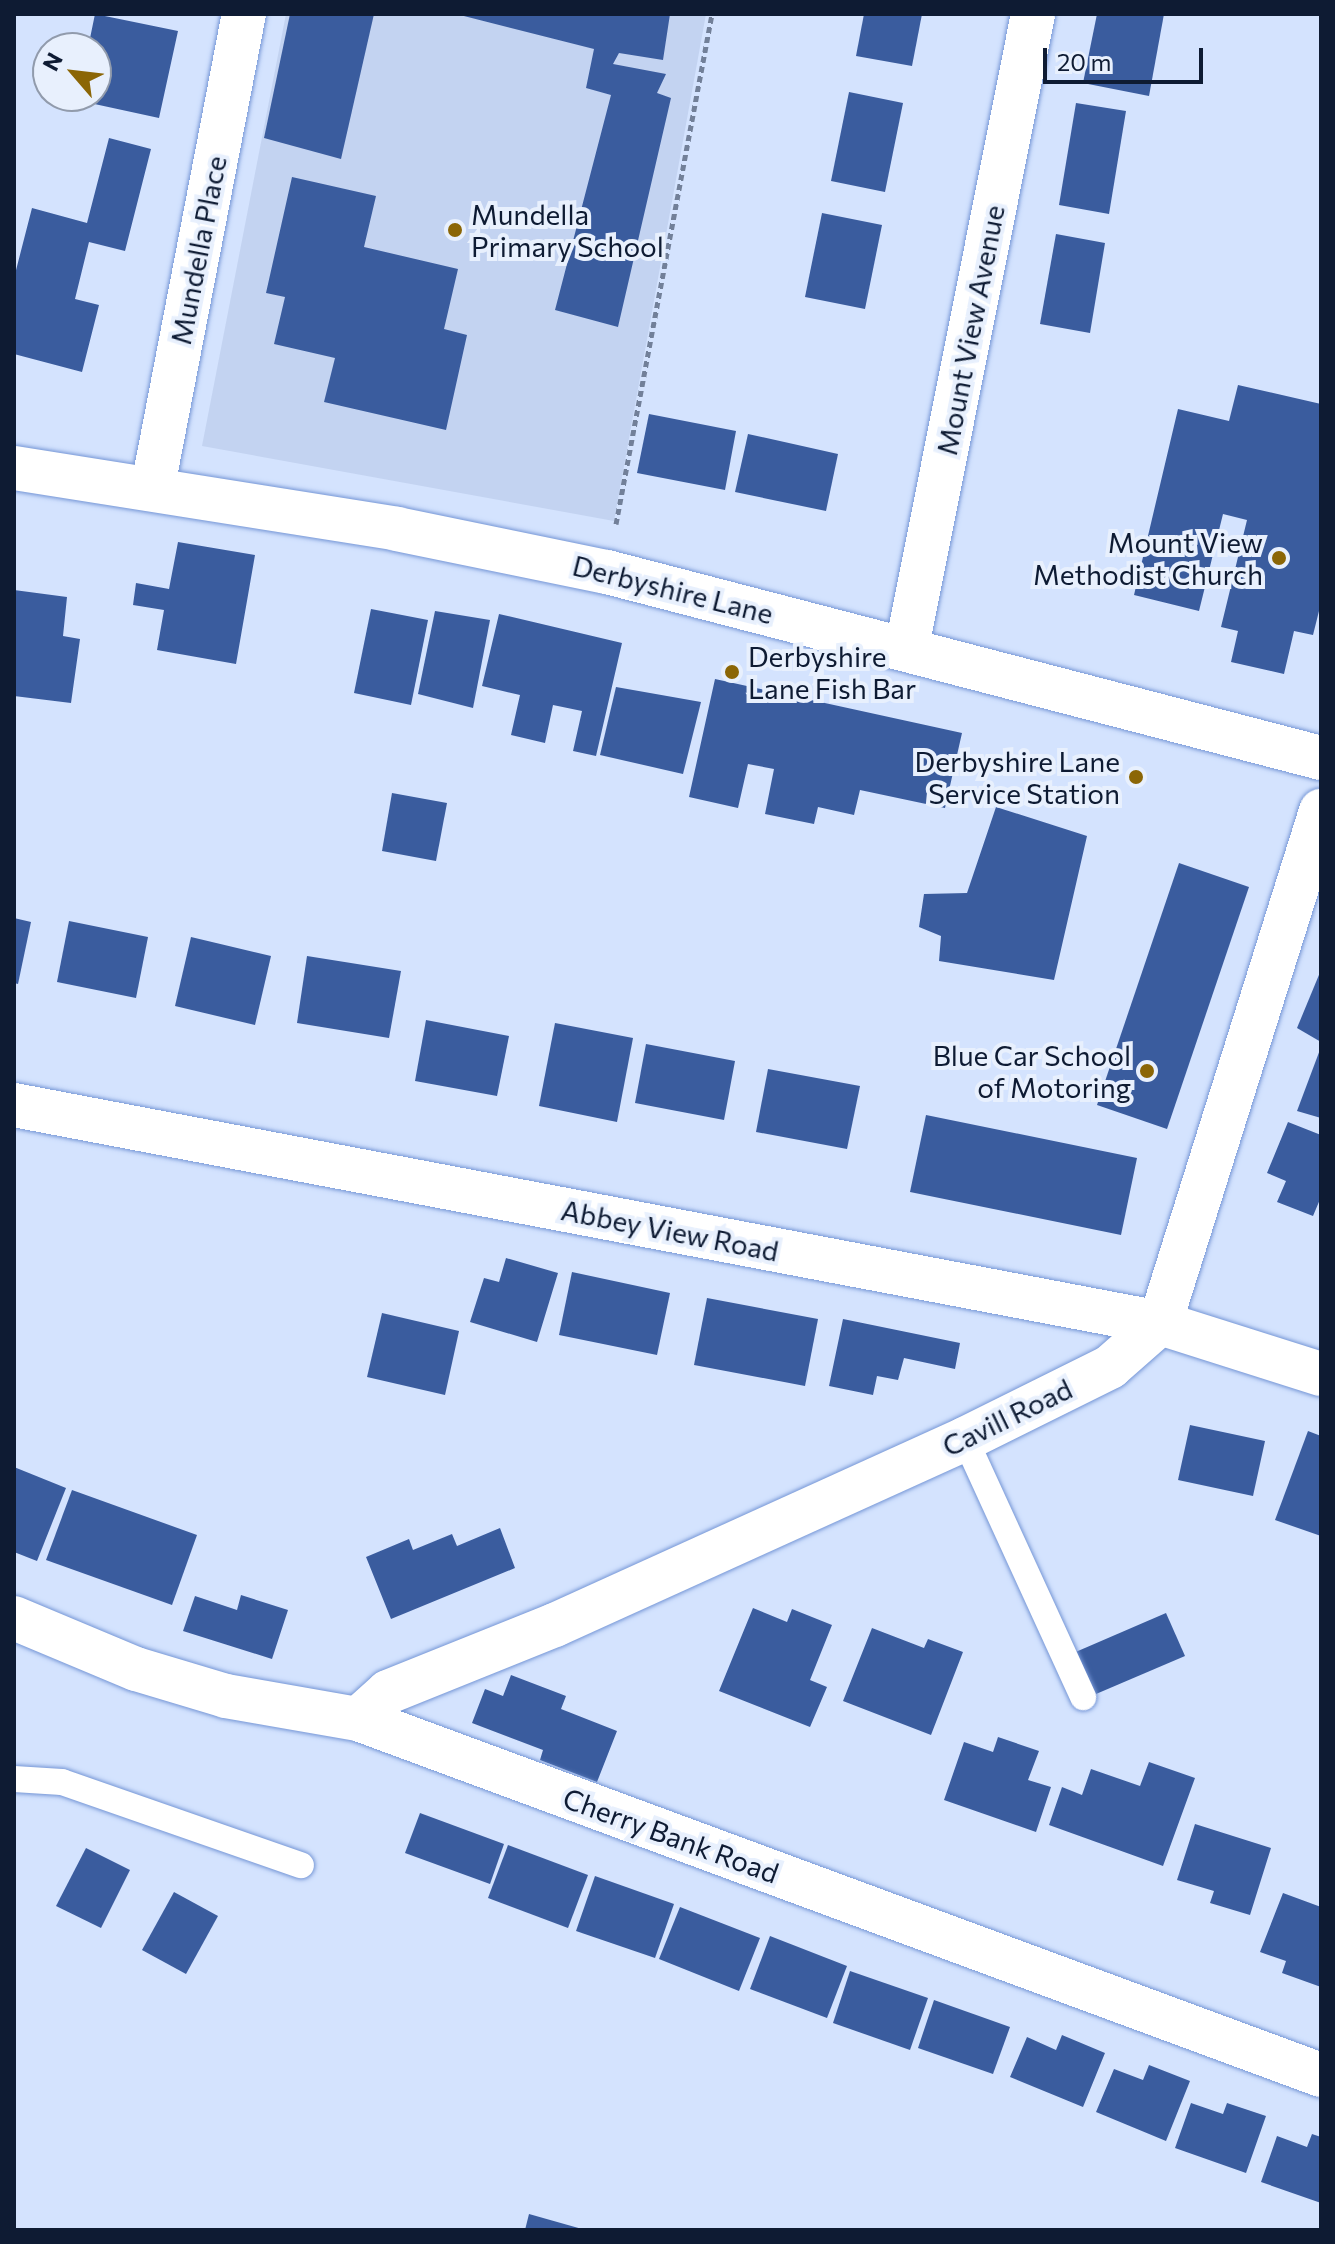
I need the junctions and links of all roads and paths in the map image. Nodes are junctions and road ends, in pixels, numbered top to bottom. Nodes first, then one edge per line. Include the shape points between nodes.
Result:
1 (244, 14) edge
2 (712, 14) edge
3 (1033, 14) edge
4 (14, 468) edge
5 (153, 486) junction
6 (607, 572) junction
7 (907, 647) junction
8 (1321, 758) edge
9 (1321, 811) edge
10 (14, 1105) edge
11 (1160, 1323) junction
12 (1321, 1374) edge
13 (965, 1439) junction
14 (14, 1618) edge
15 (1083, 1697) dead end
16 (358, 1719) junction
17 (14, 1779) edge
18 (301, 1865) dead end
19 (1321, 2075) edge

1 - 5 street, Mundella Place
2 - 6 path
3 - 7 street, Mount View Avenue
4 - 5 street, Derbyshire Lane
5 - 6 street, Derbyshire Lane
6 - 7 street, Derbyshire Lane
7 - 8 street, Derbyshire Lane
9 - 11 street
10 - 11 street, Abbey View Road
11 - 12 street, Abbey View Road
11 - 13 street, Cavill Road via 1110,1367
13 - 15 lane
13 - 16 street, Cavill Road via 555,1625 388,1692
14 - 16 street, Cherry Bank Road via 136,1669 211,1691
16 - 19 street, Cherry Bank Road
17 - 18 lane via 62,1782

